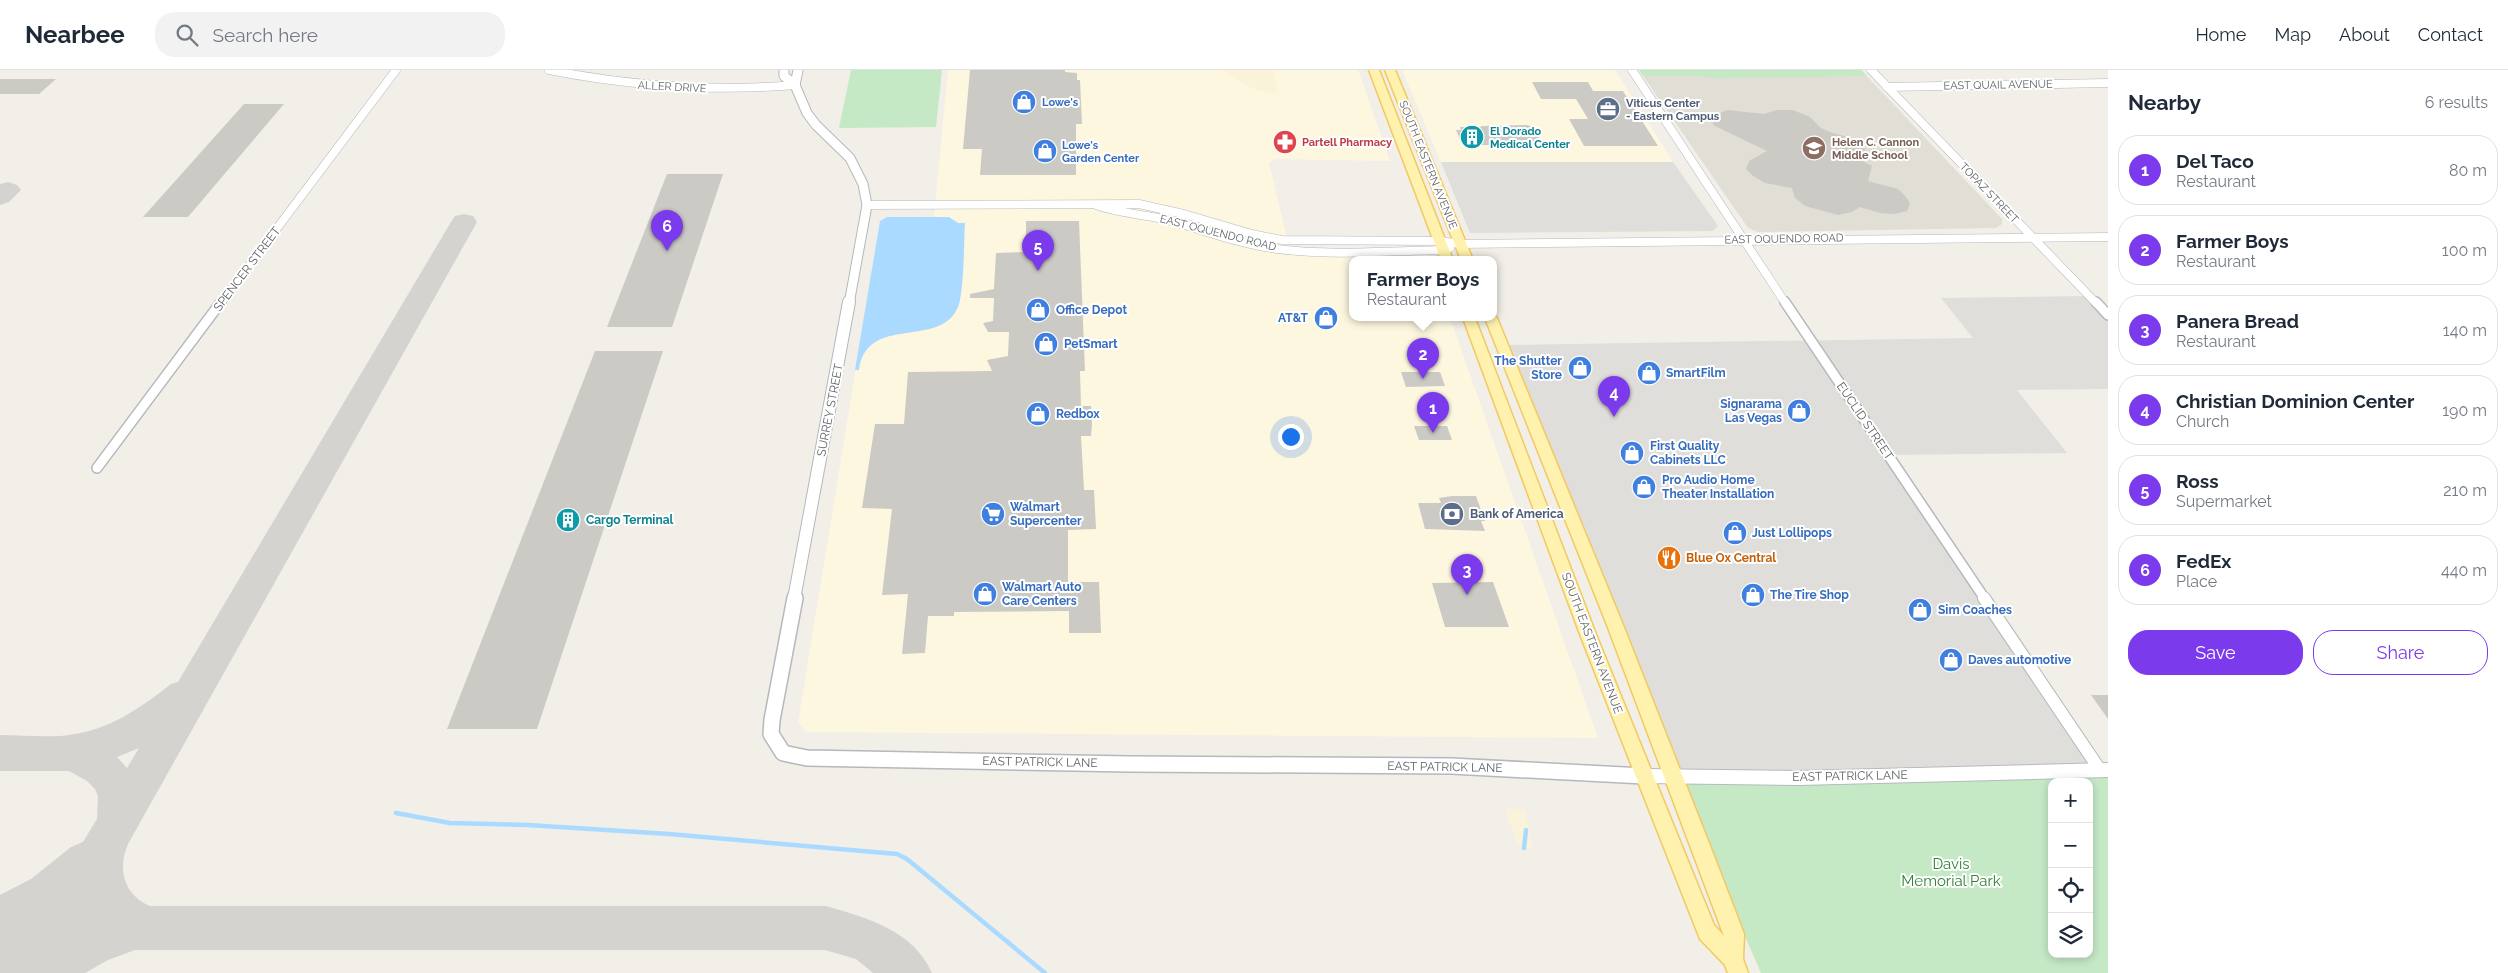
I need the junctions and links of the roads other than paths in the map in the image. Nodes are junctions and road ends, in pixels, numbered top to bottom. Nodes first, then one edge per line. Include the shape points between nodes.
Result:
1 (396, 70) edge
2 (550, 70) edge
3 (784, 70) edge
4 (798, 70) edge
5 (1374, 70) edge
6 (1390, 70) edge
7 (1632, 70) edge
8 (1871, 70) edge
9 (2108, 83) edge
10 (795, 84) junction
11 (1887, 87) junction
12 (1402, 99) junction
13 (1386, 101) junction
14 (867, 205) junction
15 (2108, 237) edge
16 (2034, 238) junction
17 (1744, 239) junction
18 (1460, 244) junction
19 (1444, 250) edge
20 (1465, 256) edge
21 (2108, 314) edge
22 (1470, 321) edge
23 (1491, 321) edge
24 (97, 468) dead end
25 (783, 753) joint
26 (2104, 770) edge
27 (1644, 776) junction
28 (1675, 776) junction
29 (1736, 966) edge

1 - 24 street, SPENCER STREET
2 - 10 street, ALLER DRIVE via 610,82 681,89
3 - 10 street, SURREY STREET via 784,76
4 - 10 street
5 - 13 main road, SOUTH EASTERN AVENUE
6 - 12 main road, SOUTH EASTERN AVENUE
7 - 17 street, EUCLID STREET
8 - 11 street, TOPAZ STREET
9 - 11 street, EAST QUAIL AVENUE
10 - 14 street, SURREY STREET via 807,113 850,158 864,184
11 - 16 street, TOPAZ STREET
12 - 13 main road
12 - 18 main road, SOUTH EASTERN AVENUE
13 - 19 main road, SOUTH EASTERN AVENUE
14 - 19 street, EAST OQUENDO ROAD via 1096,205 1276,249 1320,252
14 - 25 street, SURREY STREET via 772,720 771,734
15 - 16 street, EAST OQUENDO ROAD
16 - 17 street, EAST OQUENDO ROAD
16 - 21 street, TOPAZ STREET
17 - 18 street, EAST OQUENDO ROAD
17 - 26 street, EUCLID STREET
18 - 19 street, EAST OQUENDO ROAD
18 - 20 main road, SOUTH EASTERN AVENUE
22 - 27 main road, SOUTH EASTERN AVENUE
23 - 28 main road, SOUTH EASTERN AVENUE
25 - 27 street, EAST PATRICK LANE via 807,758 1451,766
26 - 28 main road, EAST PATRICK LANE via 1799,778
27 - 28 main road, EAST PATRICK LANE
27 - 29 main road, SOUTH EASTERN AVENUE via 1708,932
28 - 29 main road, SOUTH EASTERN AVENUE via 1734,934

